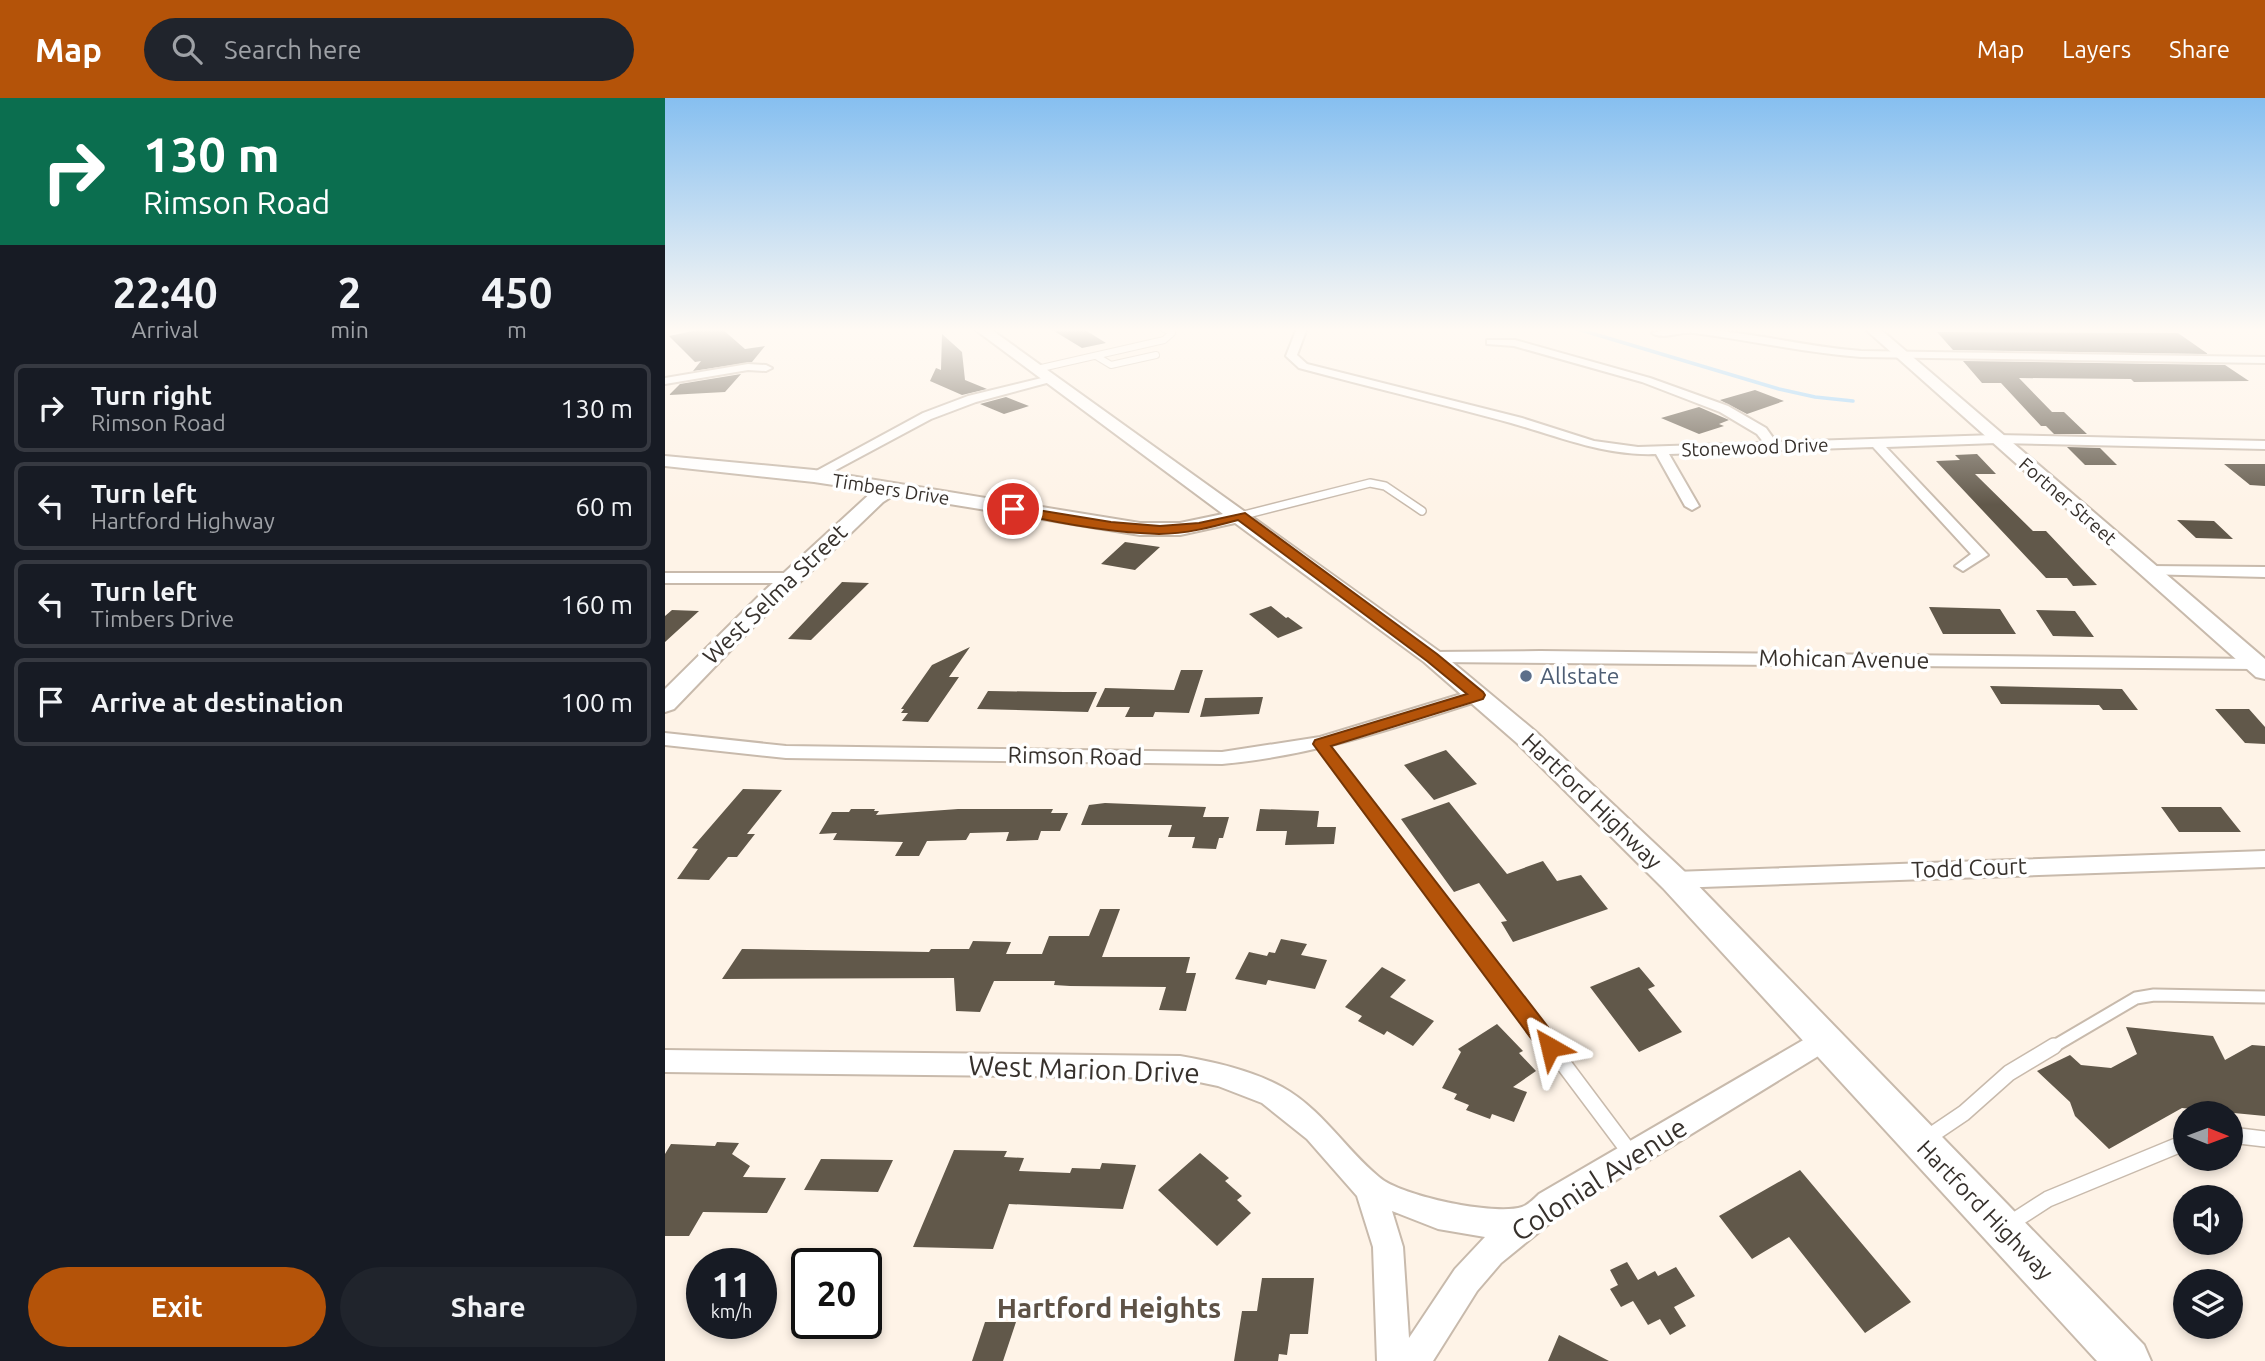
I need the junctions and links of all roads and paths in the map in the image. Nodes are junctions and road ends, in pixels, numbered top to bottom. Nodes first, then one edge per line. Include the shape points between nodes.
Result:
1 (1006, 387) edge
2 (1061, 387) edge
3 (1383, 387) edge
4 (1665, 387) edge
5 (1937, 387) edge
6 (1996, 439) junction
7 (1876, 443) junction
8 (2265, 445) edge
9 (1773, 447) junction
10 (1661, 451) junction
11 (665, 461) edge
12 (814, 476) junction
13 (890, 489) junction
14 (1692, 506) dead end
15 (1422, 511) dead end
16 (1240, 516) junction
17 (1963, 566) dead end
18 (2148, 571) junction
19 (2265, 572) edge
20 (665, 578) edge
21 (790, 579) junction
22 (1432, 657) junction
23 (2260, 668) edge
24 (1478, 695) junction
25 (665, 704) edge
26 (665, 739) edge
27 (1321, 744) junction
28 (2265, 859) edge
29 (1674, 880) junction
30 (2265, 997) edge
31 (1824, 1039) junction
32 (665, 1061) edge
33 (2243, 1136) edge
34 (2265, 1139) edge
35 (1921, 1142) junction
36 (2173, 1147) edge
37 (1632, 1155) junction
38 (1370, 1189) junction
39 (1528, 1221) junction
40 (2002, 1228) junction
41 (1394, 1361) edge
42 (1413, 1361) edge
43 (2128, 1361) edge

1 - 12 street via 927,416
2 - 16 street, Hartford Highway
3 - 10 street, Stonewood Drive via 1592,445
4 - 9 street via 1724,409 1762,431
5 - 6 street, Fortner Street
6 - 7 street, Stonewood Drive
6 - 8 street, Stonewood Drive
6 - 18 street, Fortner Street
7 - 9 street, Stonewood Drive
7 - 17 street via 1980,555
9 - 10 street, Stonewood Drive
10 - 14 street
11 - 12 street, Timbers Drive
12 - 13 street, Timbers Drive
13 - 16 street, Timbers Drive via 1140,529 1180,529
13 - 21 street, West Selma Street
15 - 16 lane via 1385,486 1370,483
16 - 22 street, Hartford Highway
18 - 19 street
18 - 23 street, Fortner Street
20 - 21 street
21 - 25 street, West Selma Street
22 - 23 street, Mohican Avenue
22 - 24 street, Hartford Highway
24 - 27 street, Rimson Road
24 - 29 street, Hartford Highway
26 - 27 street, Rimson Road via 786,752 1222,758
27 - 37 lane
28 - 29 street, Todd Court
29 - 31 street, Hartford Highway
30 - 35 lane via 2136,998 2009,1073 1964,1113
31 - 35 street, Hartford Highway
31 - 37 street, Colonial Avenue
32 - 38 street, West Marion Drive via 1179,1067 1220,1075 1272,1096 1317,1130
33 - 34 lane
35 - 40 street, Hartford Highway
36 - 40 lane via 2047,1199
37 - 39 street, Colonial Avenue
38 - 39 street via 1438,1215 1478,1223
38 - 41 street, West Marion Drive via 1388,1247
39 - 42 street, Colonial Avenue via 1490,1252 1466,1280
40 - 43 street, Hartford Highway

